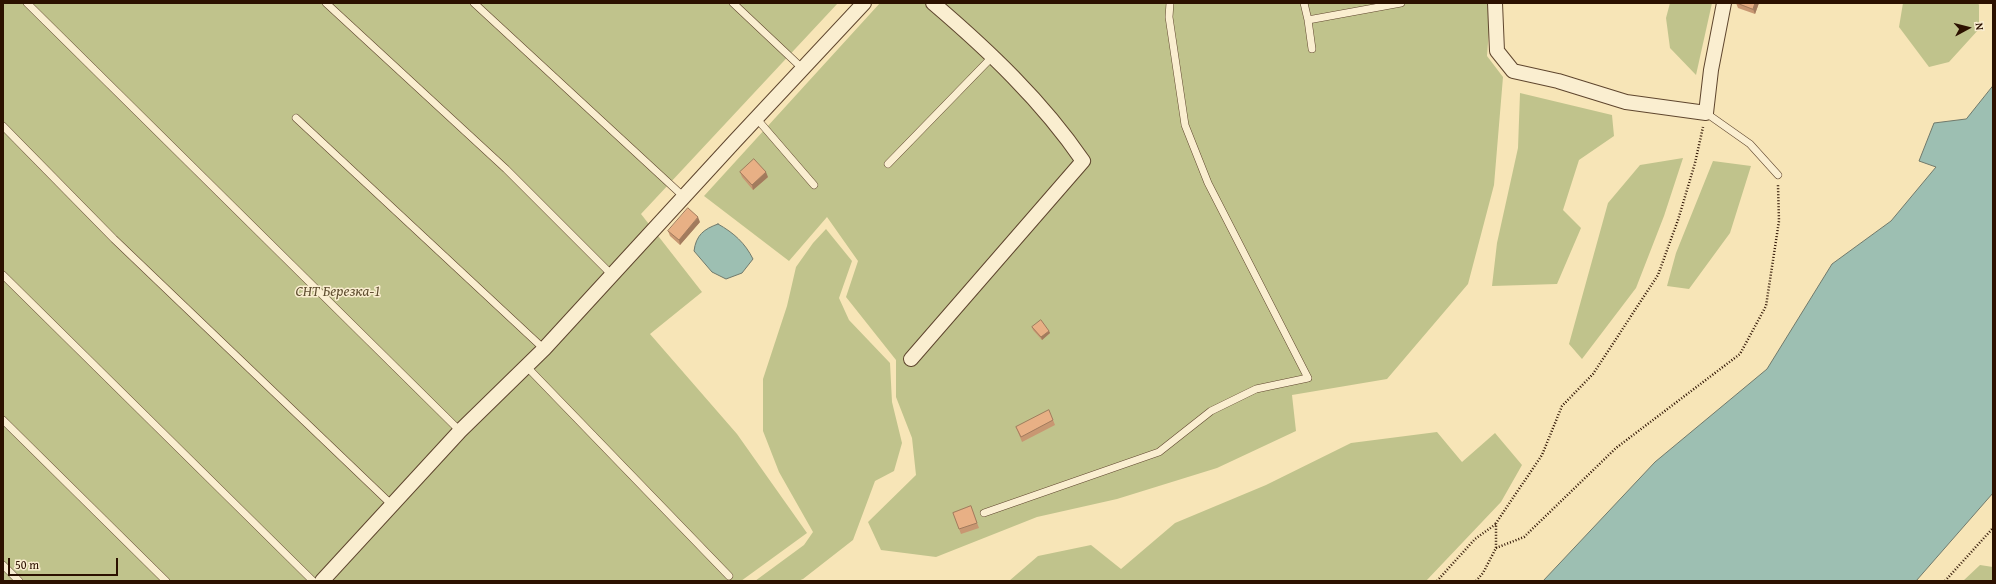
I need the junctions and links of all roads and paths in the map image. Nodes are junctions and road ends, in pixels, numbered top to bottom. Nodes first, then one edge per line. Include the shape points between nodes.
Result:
1 (27, 3) edge
2 (326, 3) edge
3 (474, 3) edge
4 (733, 3) edge
5 (864, 3) edge
6 (933, 3) edge
7 (1170, 3) edge
8 (1304, 3) edge
9 (1401, 3) edge
10 (1495, 3) edge
11 (1724, 3) edge
12 (1308, 20) junction
13 (1312, 49) dead end
14 (992, 57) junction
15 (804, 69) junction
16 (1706, 113) junction
17 (296, 118) dead end
18 (757, 120) junction
19 (3, 126) edge
20 (888, 164) dead end
21 (1778, 175) joint
22 (814, 185) dead end
23 (684, 197) junction
24 (3, 275) edge
25 (613, 276) junction
26 (544, 349) junction
27 (911, 359) dead end
28 (527, 367) junction
29 (3, 420) edge
30 (460, 431) junction
31 (392, 505) junction
32 (984, 513) dead end
33 (1496, 523) junction
34 (1993, 528) edge
35 (1496, 548) junction
36 (3, 565) edge
37 (729, 576) dead end
38 (19, 581) edge
39 (166, 581) edge
40 (313, 581) edge
41 (322, 581) edge
42 (1437, 581) edge
43 (1476, 581) edge
44 (1944, 581) edge

1 - 30 lane
2 - 25 lane via 506,168
3 - 23 lane
4 - 15 lane
5 - 15 street
6 - 14 street
7 - 32 lane via 1185,125 1208,183 1308,378 1256,389 1217,408 1159,452
8 - 12 lane
9 - 12 lane
10 - 16 street via 1497,51 1513,71 1558,81 1626,102
11 - 16 street via 1711,70
12 - 13 lane
14 - 20 lane
14 - 27 street via 1039,104 1083,161
15 - 18 street
16 - 21 lane via 1750,144
16 - 33 path via 1695,163 1658,275 1593,374 1562,406 1542,455
17 - 26 lane
18 - 22 lane
18 - 23 street
19 - 31 lane via 114,239
21 - 35 path via 1779,221 1766,306 1740,354 1616,448 1524,537
23 - 25 street
24 - 40 lane
25 - 26 street
26 - 28 street
28 - 30 street
28 - 37 lane
29 - 39 lane
30 - 31 street
31 - 41 street
33 - 35 path
33 - 42 path via 1475,539
34 - 44 path
35 - 43 path
36 - 38 lane

